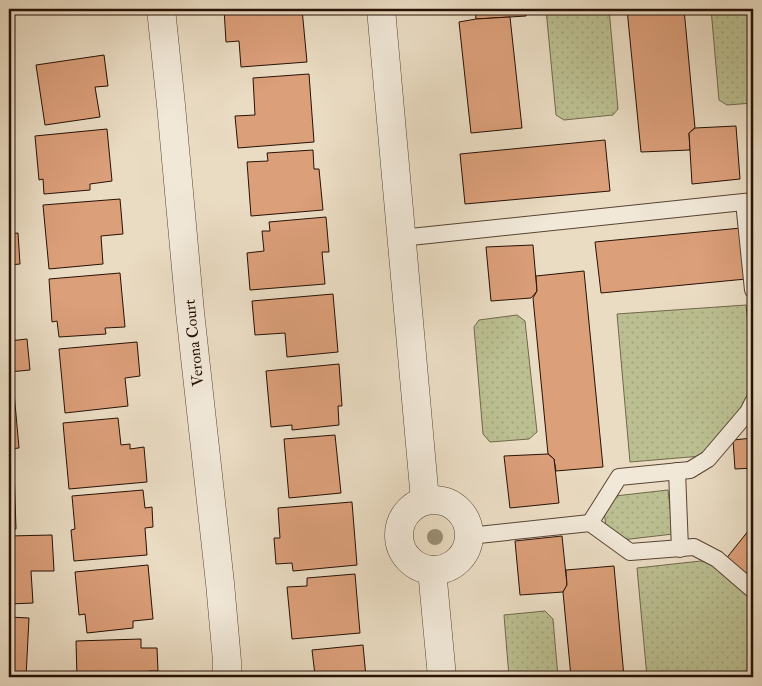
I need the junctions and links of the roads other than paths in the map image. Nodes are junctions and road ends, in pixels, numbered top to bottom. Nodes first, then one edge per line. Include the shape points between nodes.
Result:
1 (161, 9) edge
2 (381, 9) edge
3 (749, 201) edge
4 (401, 238) junction
5 (753, 290) edge
6 (753, 402) edge
7 (677, 471) junction
8 (425, 500) junction
9 (590, 523) junction
10 (469, 536) junction
11 (680, 549) junction
12 (432, 570) junction
13 (753, 590) edge
14 (227, 677) edge
15 (442, 677) edge

1 - 14 street, Verona Court
2 - 4 street
3 - 4 lane
3 - 5 lane
4 - 8 street
6 - 7 lane via 708,459 690,470
7 - 9 lane via 619,476
7 - 11 lane
8 - 10 street via 448,502 459,510 468,523
8 - 12 street via 405,514 399,526 399,544 414,564
9 - 10 lane
9 - 11 lane via 630,552
10 - 12 street via 463,556 449,567
11 - 13 lane via 694,547 717,559
12 - 15 street

